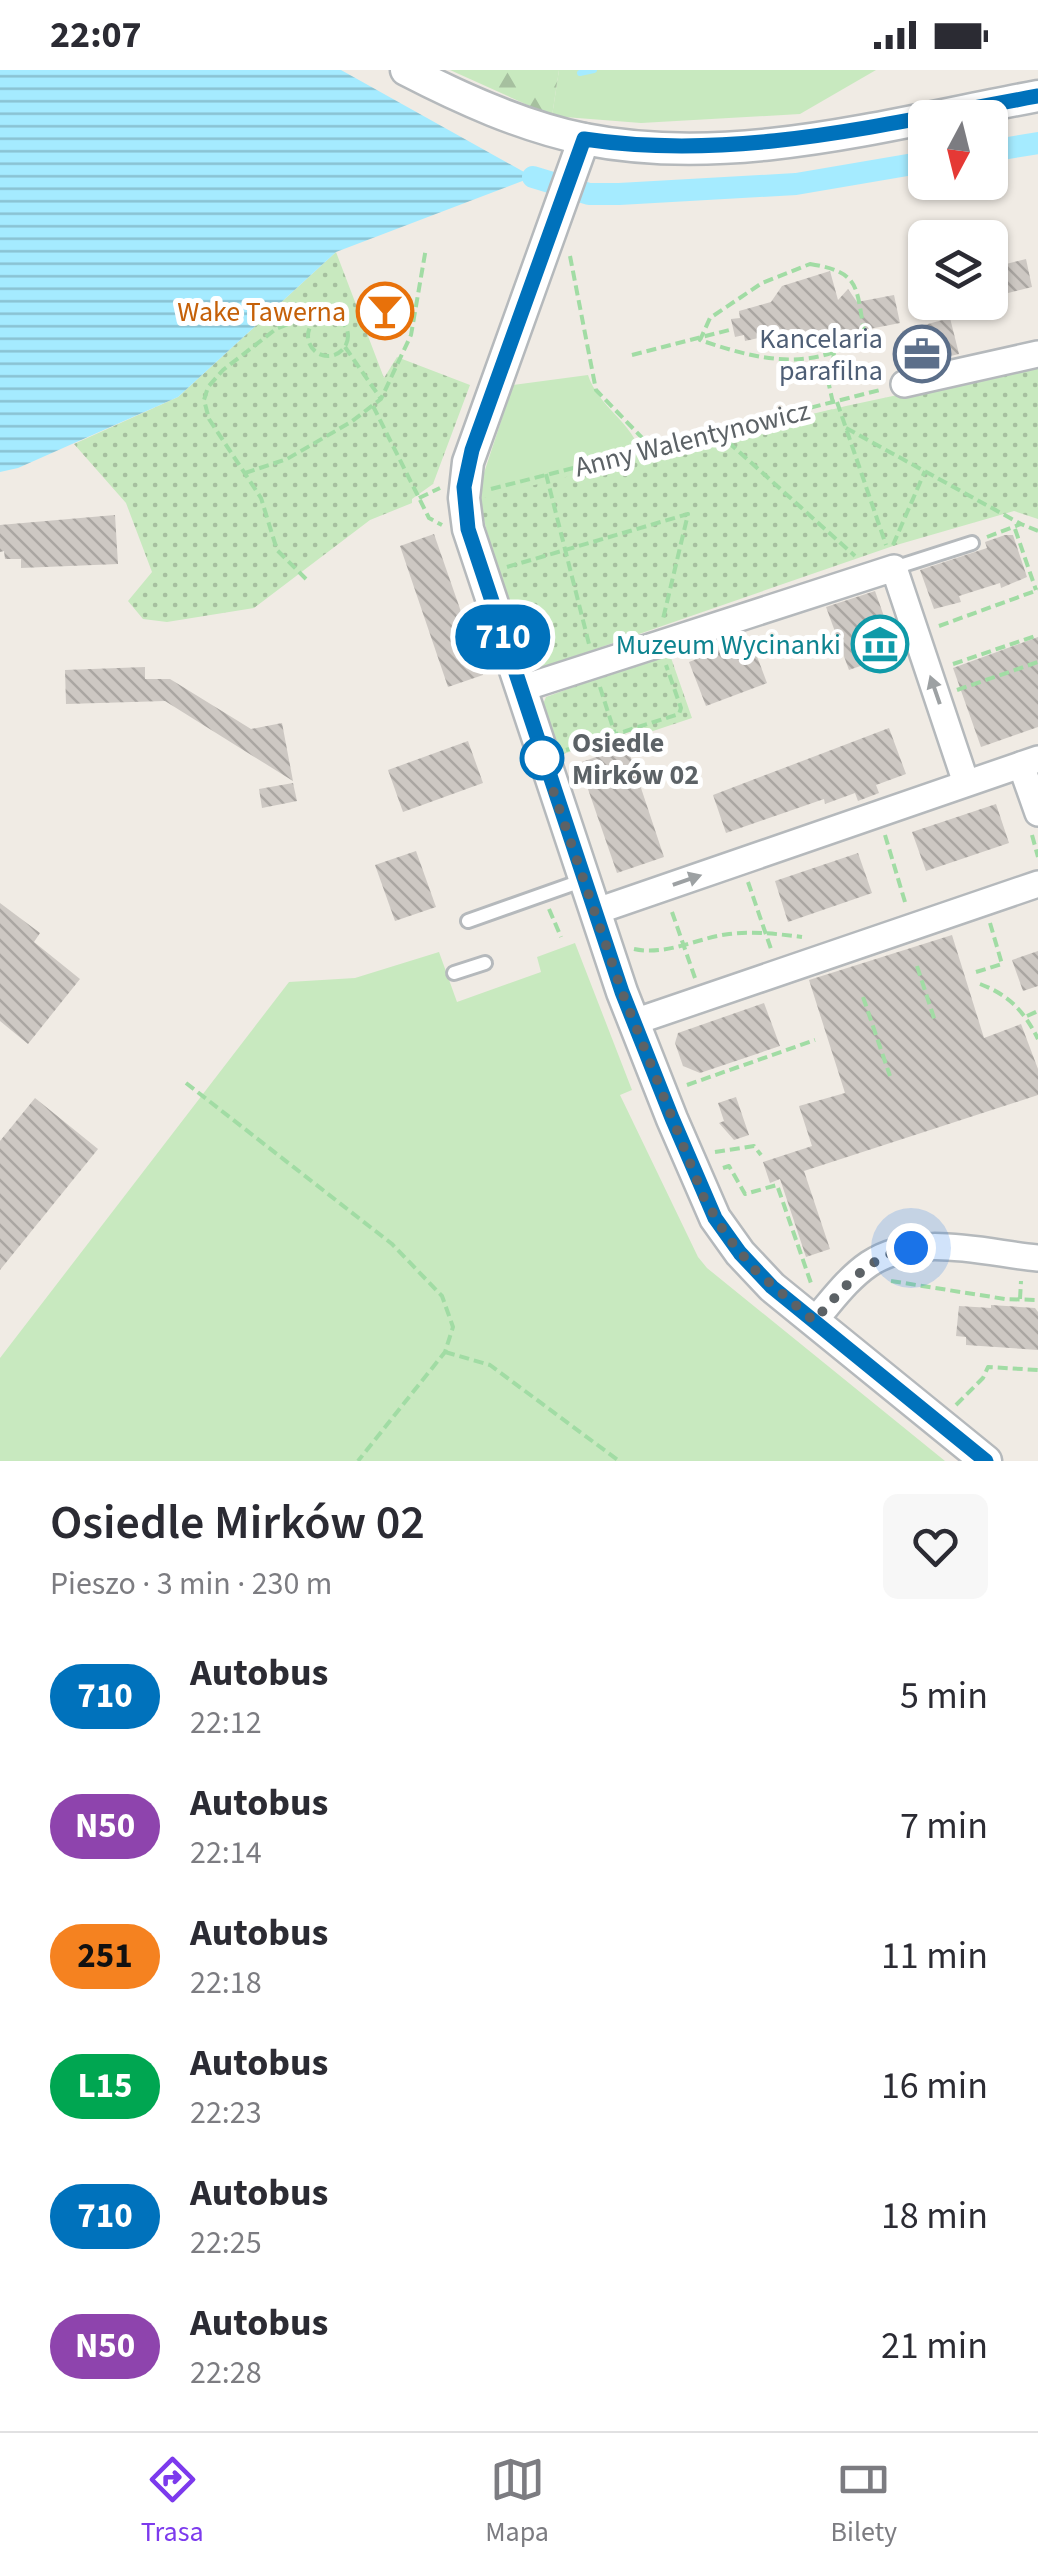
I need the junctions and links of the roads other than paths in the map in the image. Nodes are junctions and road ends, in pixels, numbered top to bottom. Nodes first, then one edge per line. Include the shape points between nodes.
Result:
1 (406, 70) edge
2 (1038, 96) edge
3 (584, 139) junction
4 (1038, 354) edge
5 (904, 384) road end
6 (972, 543) road end
7 (884, 571) junction
8 (520, 689) junction
9 (1030, 762) edge
10 (966, 782) junction
11 (1038, 814) edge
12 (584, 880) junction
13 (1038, 884) edge
14 (594, 912) junction
15 (468, 921) dead end
16 (485, 963) dead end
17 (454, 973) dead end
18 (634, 1022) junction
19 (1038, 1258) edge
20 (814, 1321) junction
21 (986, 1461) edge

1 - 3 street via 500,112
2 - 3 street via 780,142 656,146
3 - 8 street via 452,493
4 - 5 street
6 - 7 lane
7 - 8 street
10 -> 7 street
8 - 12 street
9 - 10 street
9 - 11 street
14 -> 10 street
12 - 14 street
12 - 15 lane
13 - 18 street
14 - 18 street
16 - 17 lane
18 - 20 street via 715,1218 756,1271
19 - 20 street via 928,1247 895,1252 858,1273
20 - 21 street

